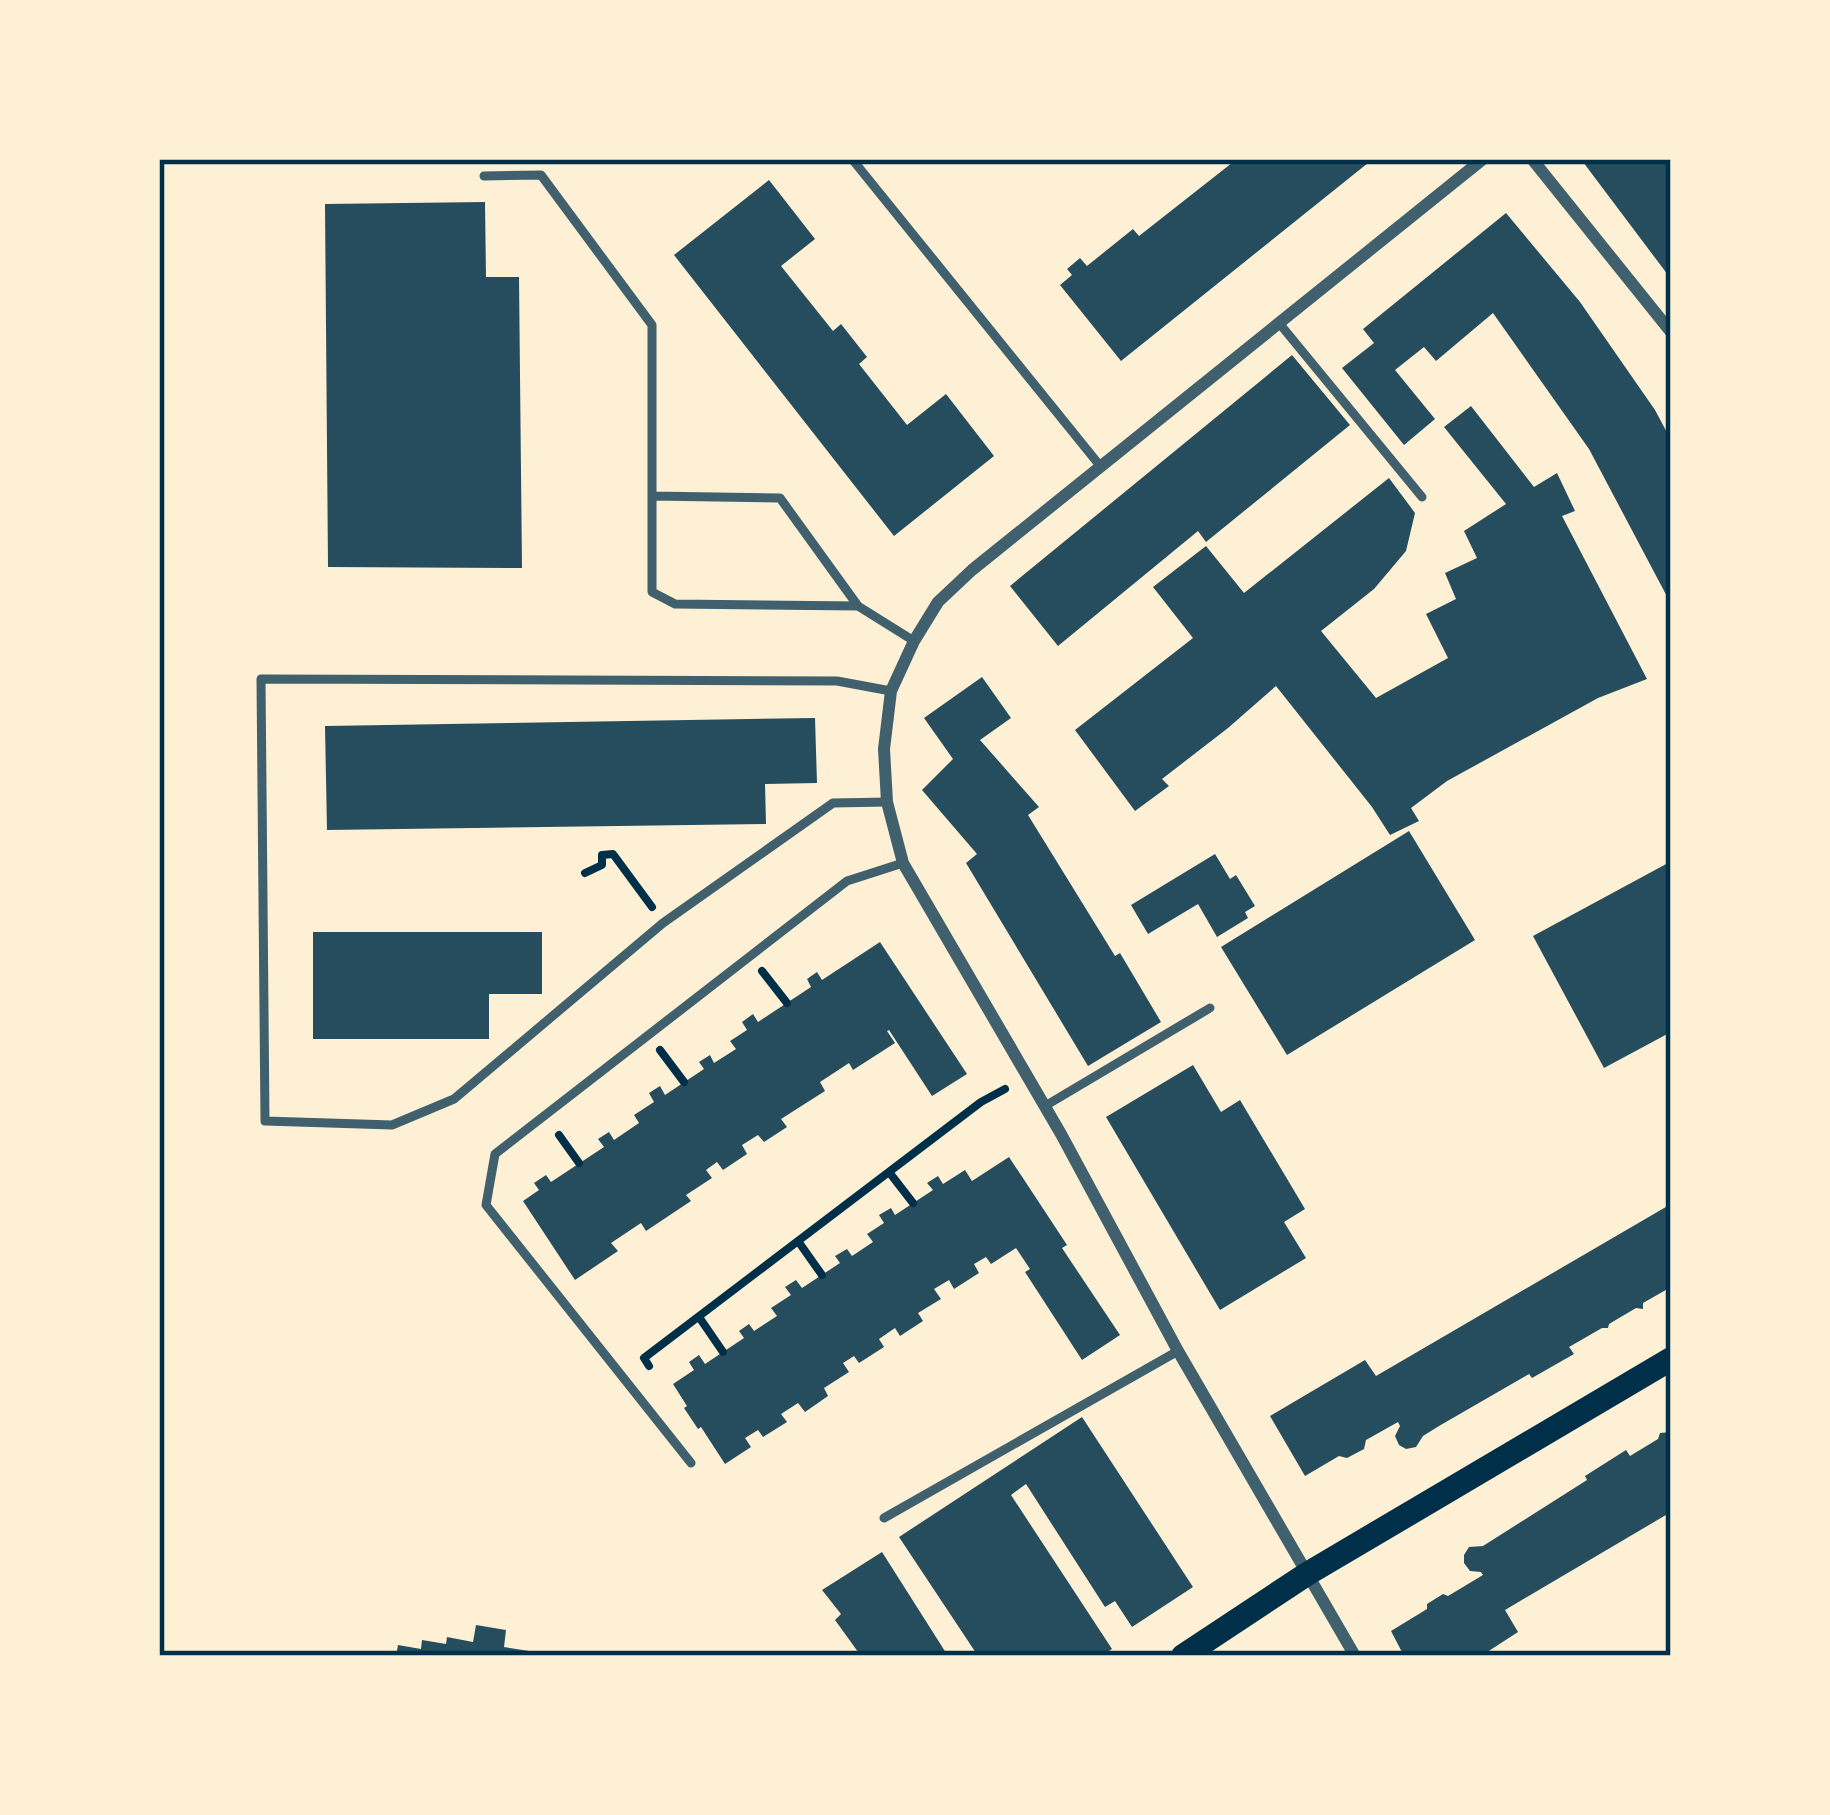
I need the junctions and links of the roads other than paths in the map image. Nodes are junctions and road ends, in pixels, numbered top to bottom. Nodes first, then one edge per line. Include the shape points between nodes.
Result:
1 (852, 159) edge
2 (1483, 159) edge
3 (1532, 159) edge
4 (484, 176) dead end
5 (1280, 323) junction
6 (1671, 332) edge
7 (1101, 466) junction
8 (652, 496) junction
9 (1422, 497) dead end
10 (858, 606) junction
11 (914, 641) junction
12 (891, 691) junction
13 (887, 802) junction
14 (903, 863) junction
15 (1210, 1008) dead end
16 (1045, 1106) junction
17 (1178, 1351) junction
18 (1671, 1359) edge
19 (691, 1463) dead end
20 (884, 1518) dead end
21 (1307, 1574) junction
22 (1183, 1656) edge
23 (1355, 1656) edge

1 - 7 lane
2 - 5 street
3 - 6 street
4 - 8 lane via 541,175 652,325
5 - 7 street
5 - 9 lane
7 - 11 street via 972,570 938,602
8 - 10 lane via 780,498
8 - 10 lane via 652,592 675,604
10 - 11 lane
11 - 12 street
12 - 13 street
12 - 13 lane via 837,681 261,679 266,1121 392,1125 454,1099 663,923 832,803
13 - 14 street
14 - 16 street
14 - 19 lane via 847,881 495,1154 486,1205
15 - 16 lane
16 - 17 street
17 - 20 lane
17 - 21 street
18 - 21 main road
21 - 22 main road
21 - 23 street

